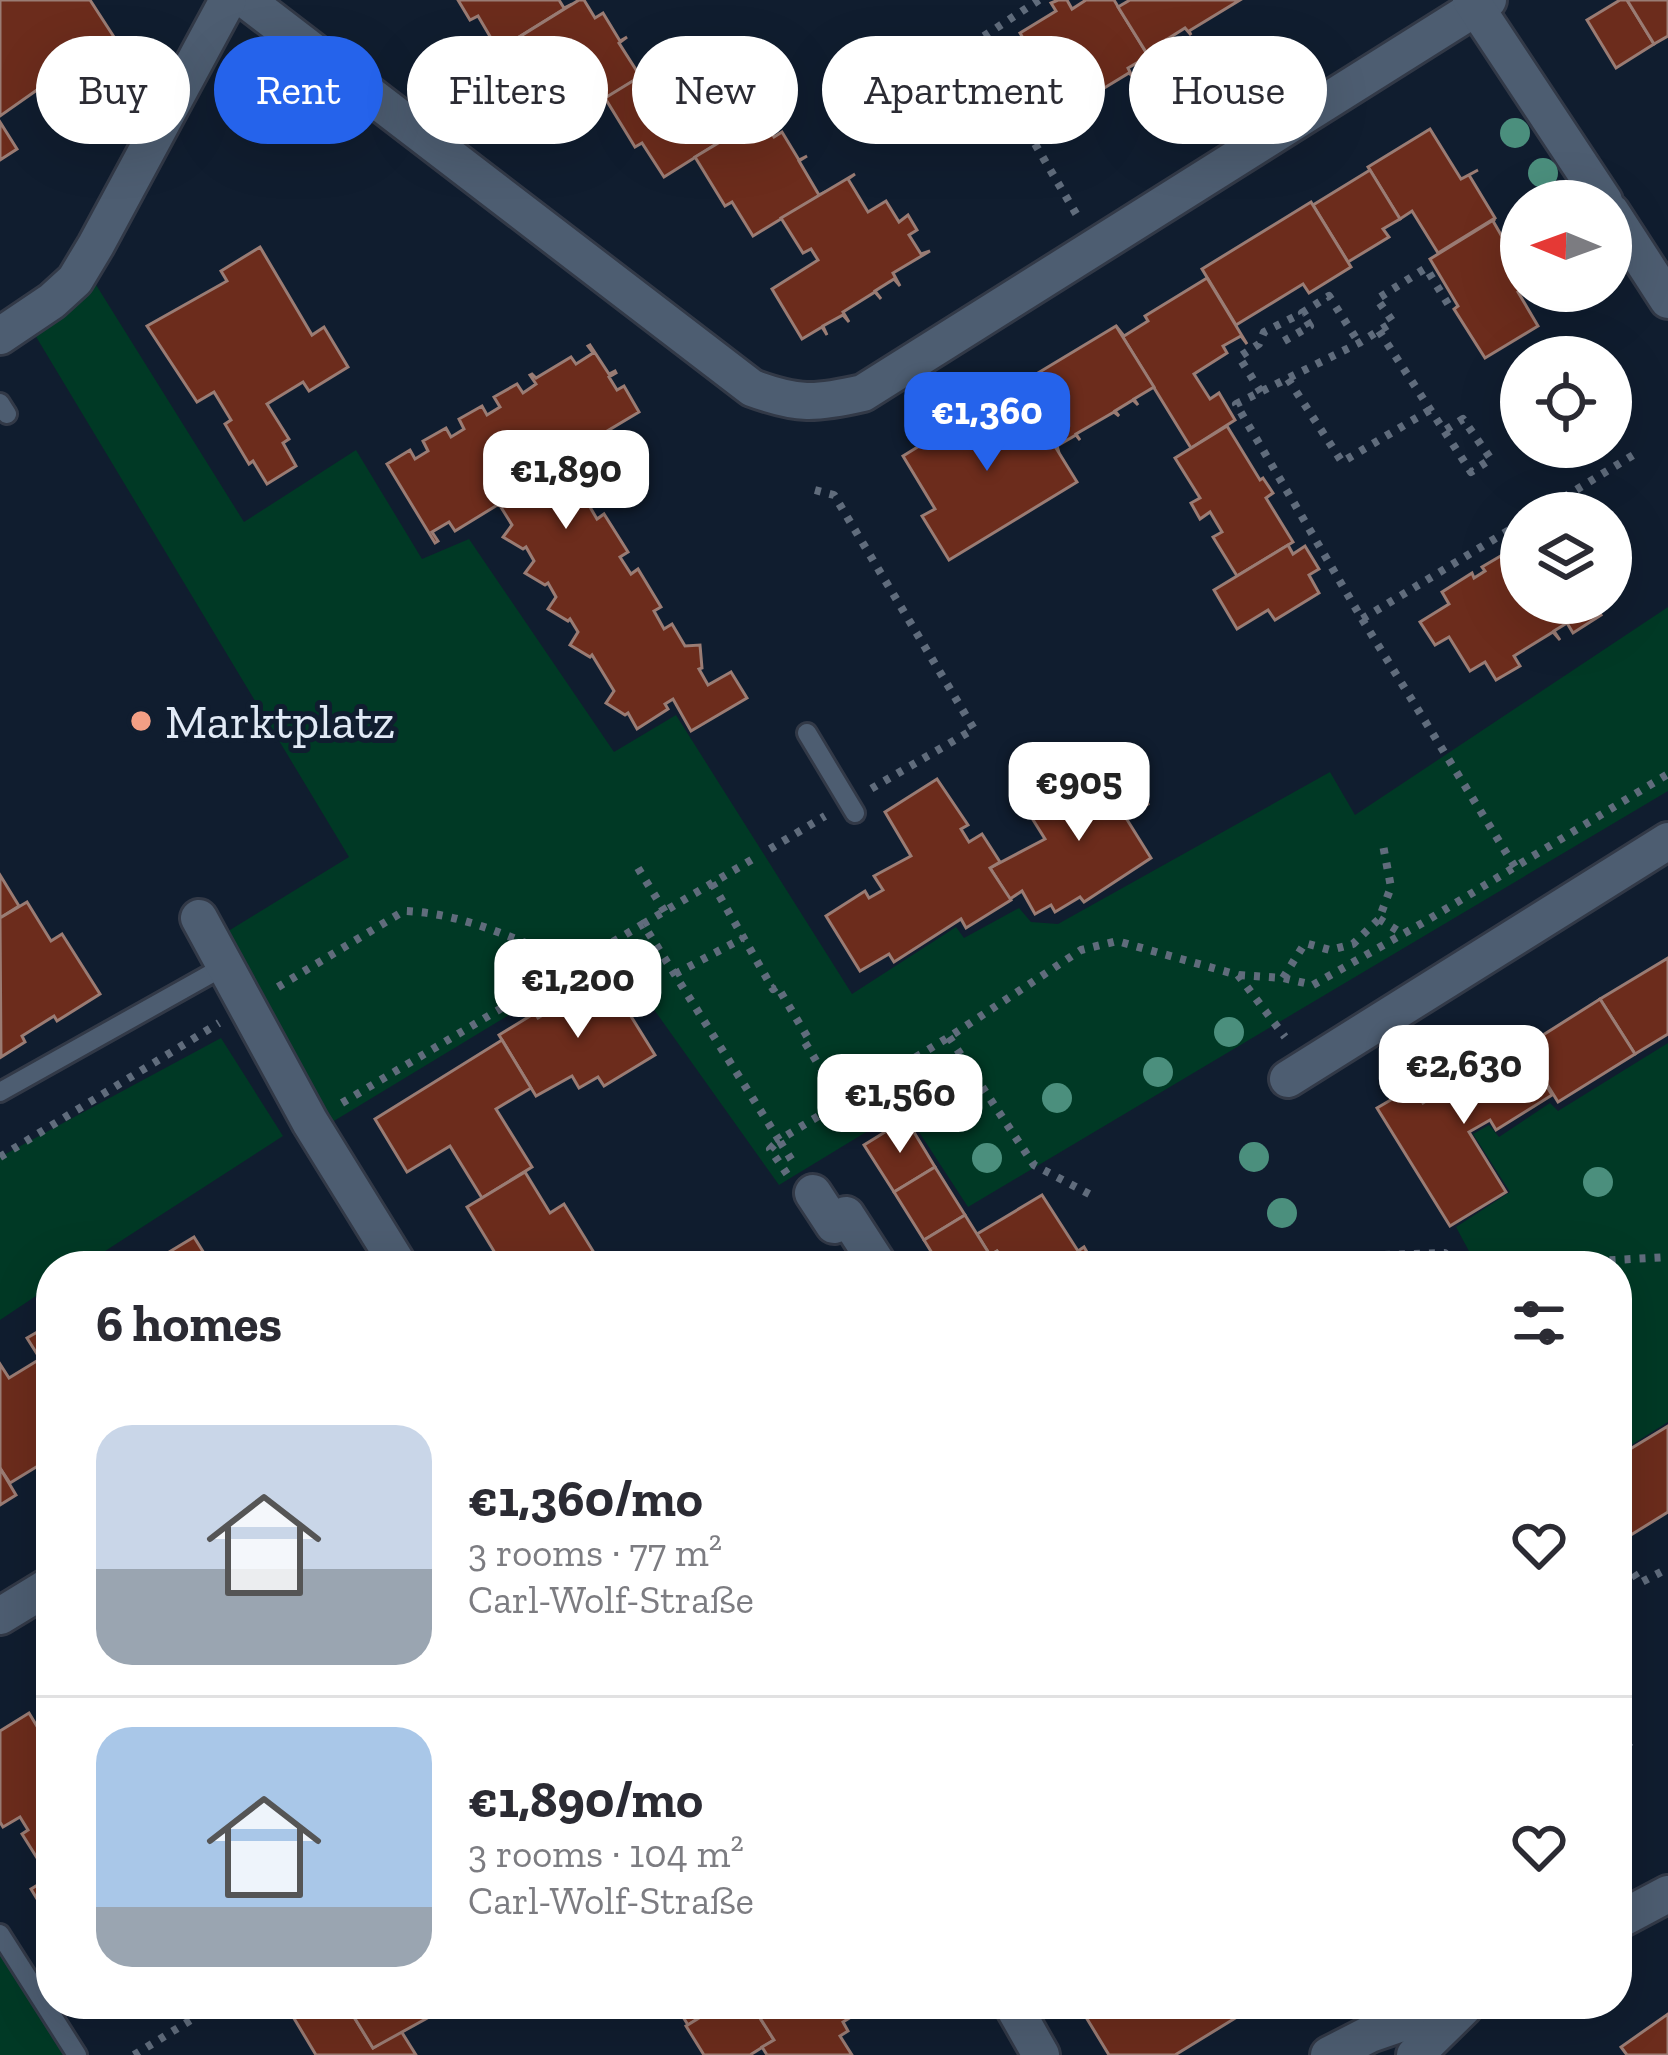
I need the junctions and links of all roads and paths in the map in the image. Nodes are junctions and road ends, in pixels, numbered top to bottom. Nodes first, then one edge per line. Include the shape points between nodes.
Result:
1 (227, 0) edge
2 (246, 0) edge
3 (1039, 0) edge
4 (1478, 2) edge
5 (1591, 180) edge
6 (1632, 231) edge
7 (1096, 247) junction
8 (1655, 251) edge
9 (1668, 300) edge
10 (1448, 304) dead end
11 (1301, 313) junction
12 (1379, 331) junction
13 (0, 336) edge
14 (1284, 341) dead end
15 (1359, 343) junction
16 (1288, 379) junction
17 (1261, 392) junction
18 (1430, 410) junction
19 (1444, 431) junction
20 (1635, 454) dead end
21 (815, 490) dead end
22 (1573, 492) edge
23 (1500, 537) edge
24 (1363, 620) junction
25 (807, 733) dead end
26 (1668, 774) edge
27 (852, 807) junction
28 (1668, 841) edge
29 (1383, 844) dead end
30 (770, 849) dead end
31 (758, 856) dead end
32 (1515, 867) junction
33 (638, 868) dead end
34 (712, 884) junction
35 (665, 911) junction
36 (199, 919) dead end
37 (1379, 919) junction
38 (643, 924) junction
39 (1403, 934) junction
40 (743, 938) junction
41 (575, 966) junction
42 (223, 968) junction
43 (674, 974) junction
44 (1238, 975) junction
45 (1282, 978) junction
46 (245, 1007) junction
47 (949, 1037) junction
48 (1300, 1071) joint
49 (0, 1092) edge
50 (842, 1102) junction
51 (310, 1122) junction
52 (779, 1140) junction
53 (770, 1149) dead end
54 (0, 1156) edge
55 (1095, 1197) dead end
56 (815, 1202) joint
57 (390, 1251) edge
58 (869, 1251) edge
59 (1668, 1257) edge
60 (1632, 1259) edge
61 (1632, 1571) edge
62 (1660, 1572) dead end
63 (36, 1594) edge
64 (0, 1616) edge
65 (1632, 1750) edge
66 (1635, 1754) dead end
67 (1668, 1894) edge
68 (1632, 1913) edge
69 (0, 1934) edge
70 (36, 1991) edge
71 (54, 2019) edge
72 (193, 2019) edge
73 (1021, 2019) edge
74 (1361, 2019) edge
75 (1452, 2019) edge
76 (77, 2055) edge
77 (134, 2055) edge
78 (1041, 2055) edge
79 (1329, 2055) edge
80 (1415, 2055) edge

1 - 13 street via 74,280
2 - 7 street via 752,388 785,400 819,403 863,393
3 - 7 path via 975,42
4 - 5 street
4 - 7 street
6 - 8 street
8 - 9 street
10 - 12 path via 1426,268 1377,299 1393,322
11 - 14 path via 1310,326
11 - 15 path via 1329,296
11 - 17 path via 1239,357
12 - 15 path
12 - 18 path
15 - 16 path
16 - 17 path
16 - 18 path via 1342,462
17 - 24 path via 1236,404
18 - 19 path
19 - 19 path via 1471,472 1490,459 1463,418
20 - 22 path
21 - 27 path via 834,495 974,729
23 - 24 path
24 - 32 path
25 - 27 lane
26 - 32 path
27 - 30 path
28 - 48 street
29 - 37 path via 1390,887
31 - 34 path
32 - 39 path
33 - 35 path
34 - 35 path
34 - 40 path
35 - 38 path
36 - 42 street
37 - 39 path
37 - 45 path via 1354,944 1330,950 1305,943
38 - 41 path
38 - 43 path
39 - 45 path via 1312,985
40 - 43 path
40 - 50 path
41 - 46 path via 463,920 404,911
41 - 51 path
42 - 46 street
42 - 49 lane
43 - 52 path
44 - 45 path
44 - 47 path via 1117,941 1082,950
44 - 48 path
46 - 51 street
46 - 54 path
47 - 50 path
47 - 55 path via 1034,1165
50 - 52 path
51 - 57 street
52 - 53 path
52 - 56 path
56 - 58 street via 846,1215
59 - 60 path
61 - 62 path via 1640,1583
63 - 64 street
65 - 66 path
67 - 68 street
69 - 70 lane
71 - 76 lane
72 - 77 path
73 - 78 street
74 - 79 street
75 - 80 street

